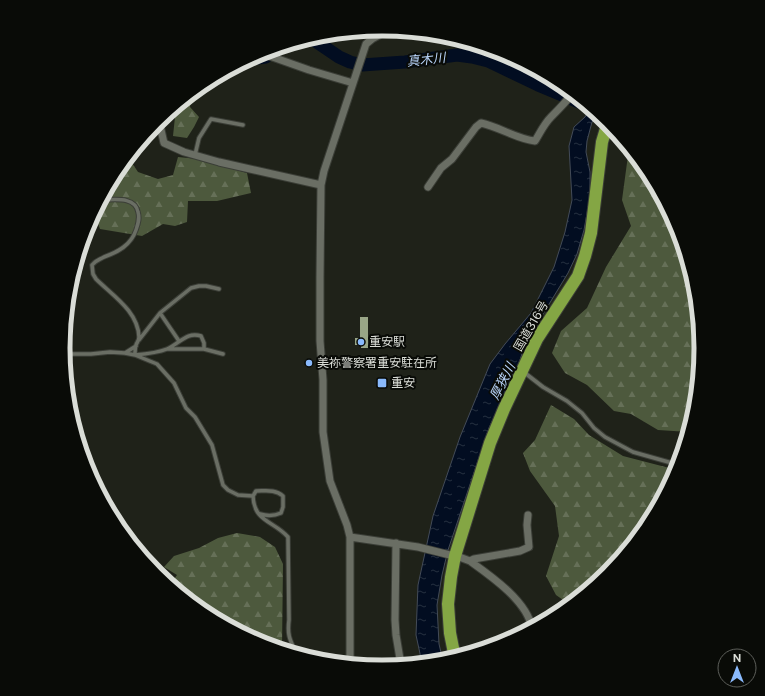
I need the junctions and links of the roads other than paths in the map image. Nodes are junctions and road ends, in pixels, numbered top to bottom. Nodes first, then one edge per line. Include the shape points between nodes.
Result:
1 (375, 36) edge
2 (372, 38) joint
3 (272, 57) edge
4 (353, 83) junction
5 (569, 98) edge
6 (243, 125) dead end
7 (161, 128) edge
8 (606, 130) edge
9 (196, 155) junction
10 (321, 185) junction
11 (428, 187) dead end
12 (108, 200) edge
13 (219, 289) dead end
14 (160, 313) junction
15 (139, 340) junction
16 (179, 341) junction
17 (136, 346) junction
18 (168, 349) junction
19 (204, 349) junction
20 (125, 353) junction
21 (70, 354) edge
22 (135, 354) junction
23 (224, 354) dead end
24 (522, 371) junction
25 (672, 463) edge
26 (253, 496) junction
27 (260, 514) junction
28 (528, 515) dead end
29 (350, 537) junction
30 (396, 543) junction
31 (453, 556) junction
32 (470, 561) junction
33 (531, 622) edge
34 (292, 646) edge
35 (454, 651) edge
36 (350, 658) edge
37 (400, 659) edge

1 - 2 street
2 - 4 street via 366,44
3 - 4 street
4 - 10 street
5 - 11 street via 551,117 535,141 481,123 476,126
6 - 9 lane via 211,119 199,138
7 - 9 street via 164,143
8 - 24 highway, 国道316号 via 591,233 585,256 578,276 537,339
9 - 10 street
10 - 29 street via 320,320 323,432 330,481
12 - 15 lane via 122,199 132,202 140,218 130,243 96,260 92,265 93,274 132,315 139,332
13 - 14 lane via 206,286 191,288
14 - 15 lane
14 - 16 lane
15 - 17 lane
16 - 18 lane
16 - 19 lane via 196,334 201,336
17 - 20 lane
17 - 22 lane
18 - 19 lane
18 - 22 lane
19 - 23 lane
20 - 21 lane
20 - 22 lane
22 - 26 lane via 156,364 174,383 186,408 195,417 212,445 223,485 238,495
24 - 25 lane via 568,401 605,437 633,452
24 - 31 highway, 国道316号 via 490,443
26 - 27 lane via 253,505
26 - 27 lane via 256,491 272,490 283,496 281,513 270,516
27 - 34 lane via 288,537 288,630
28 - 32 street via 529,547
29 - 30 street
29 - 36 street
30 - 31 street
30 - 37 street via 395,620
31 - 32 street
31 - 35 highway, 国道316号 via 448,604
32 - 33 street via 516,599

